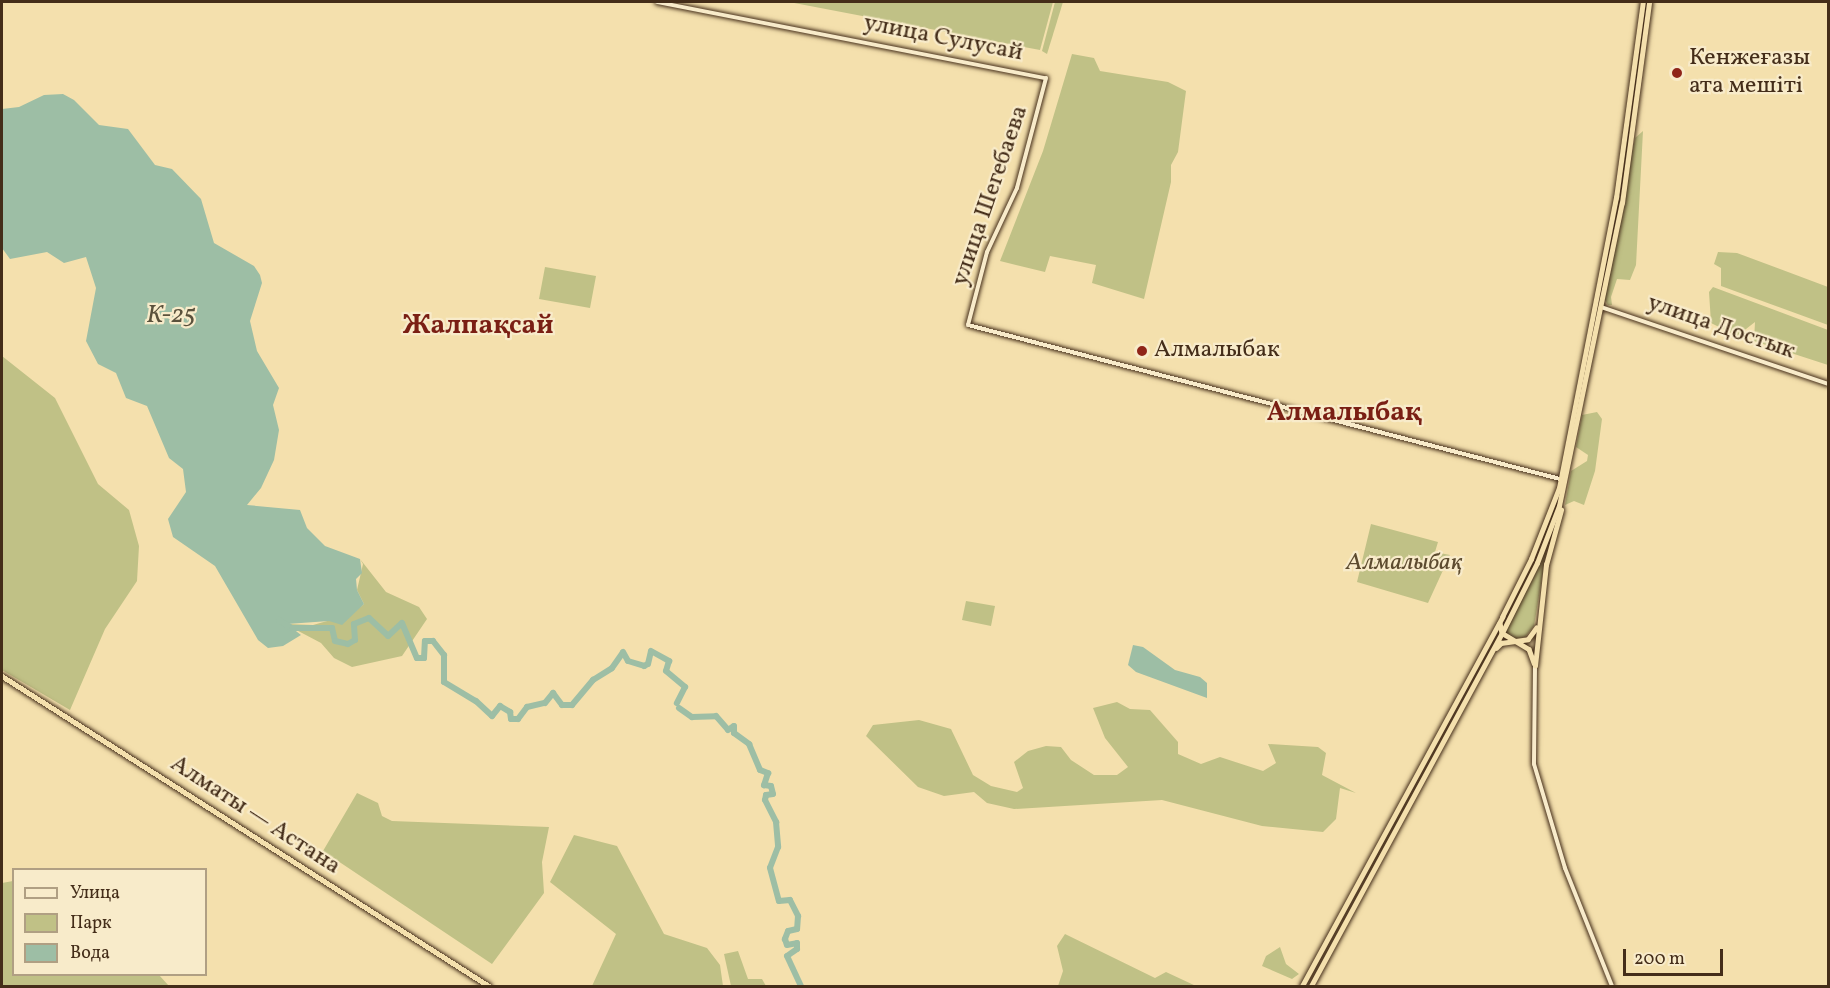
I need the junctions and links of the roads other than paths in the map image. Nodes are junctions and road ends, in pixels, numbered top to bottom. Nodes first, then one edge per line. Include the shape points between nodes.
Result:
1 (657, 2) edge
2 (1643, 2) edge
3 (1649, 2) edge
4 (1046, 78) joint
5 (1601, 307) junction
6 (1828, 384) edge
7 (1560, 479) junction
8 (1564, 491) junction
9 (1502, 617) junction
10 (1537, 625) junction
11 (1502, 633) junction
12 (1514, 642) junction
13 (1485, 662) junction
14 (1535, 666) junction
15 (2, 676) edge
16 (489, 987) edge
17 (1302, 987) edge
18 (1311, 987) edge
19 (1612, 987) edge

1 - 4 main road, улица Сулусай
2 - 7 highway via 1616,198
3 - 5 highway via 1636,119
4 - 7 main road, улица Шегебаева via 1017,188 987,252 968,325
5 - 6 main road, улица Достык
5 - 8 highway
7 - 9 highway via 1531,560
8 - 10 highway
8 - 11 highway via 1537,563
9 - 11 highway
9 - 17 highway
10 - 12 highway via 1528,639
10 - 14 highway
11 - 12 highway
11 - 13 highway
12 - 13 highway via 1501,643
12 - 14 highway via 1529,649
13 - 18 highway
14 - 19 main road via 1534,764 1565,868
15 - 16 highway, Алматы — Астана

